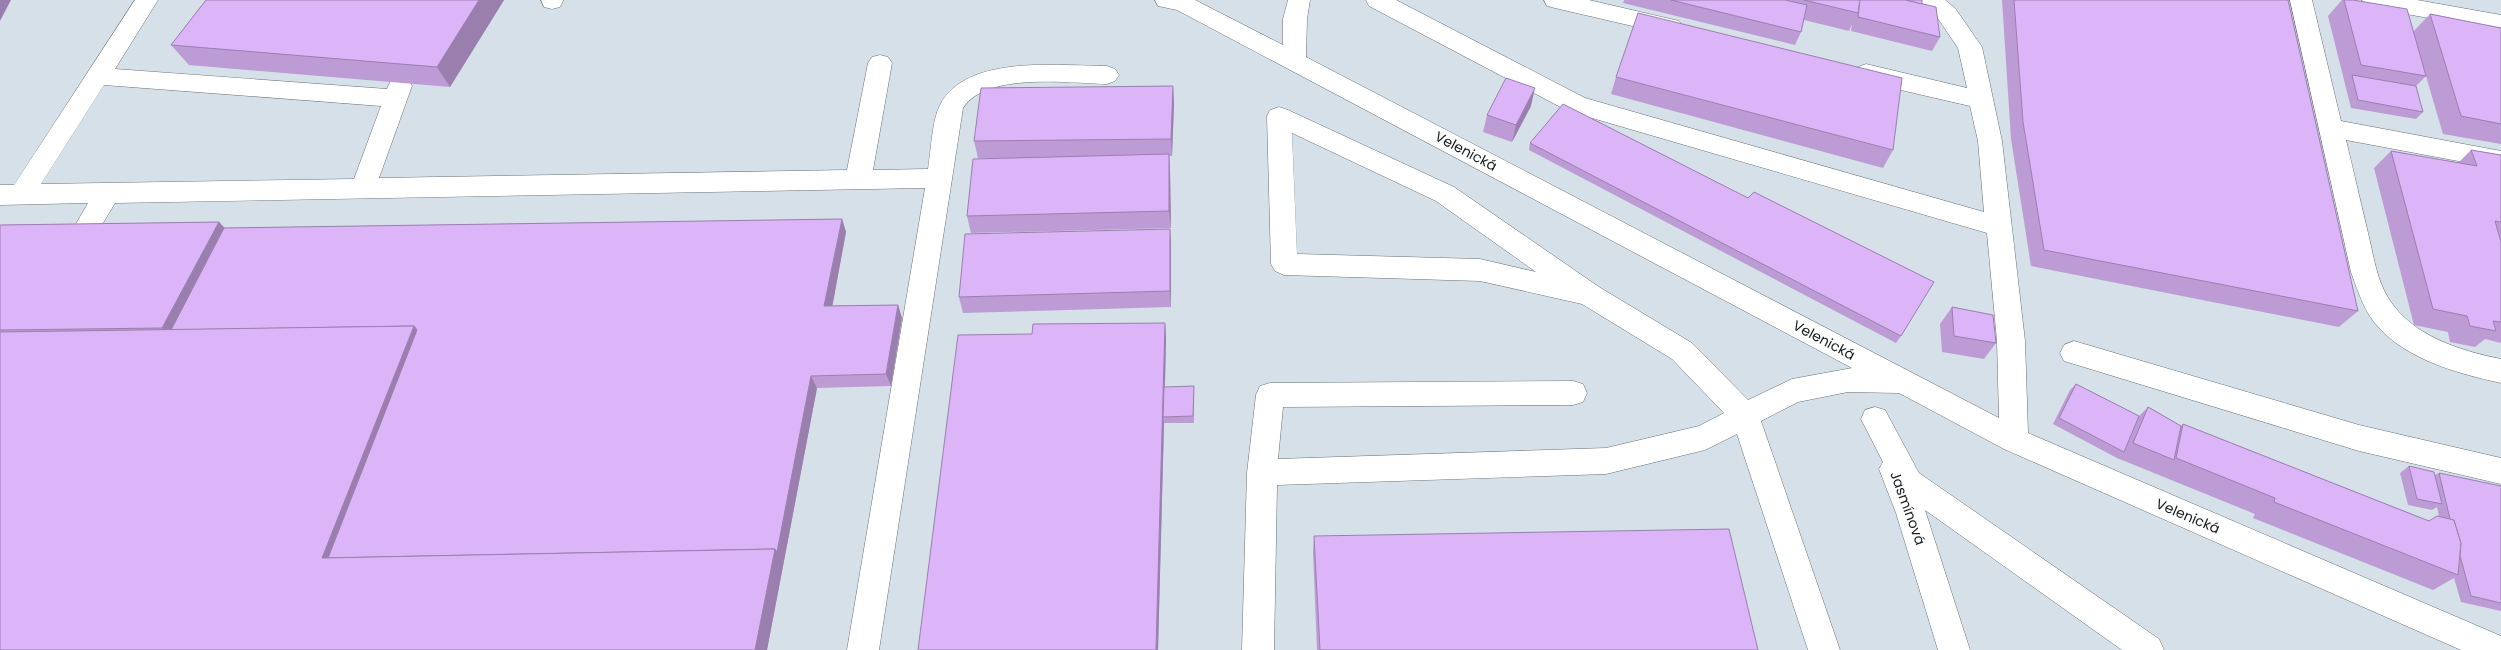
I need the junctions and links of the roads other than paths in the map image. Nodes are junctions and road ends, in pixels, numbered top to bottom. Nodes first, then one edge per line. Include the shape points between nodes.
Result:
1 (147, 0) edge
2 (1166, 0) edge
3 (1299, 0) edge
4 (1377, 0) edge
5 (1555, 0) edge
6 (1930, 0) edge
7 (2300, 0) edge
8 (2373, 0) edge
9 (2501, 24) edge
10 (1692, 32) edge
11 (1294, 62) junction
12 (880, 63) dead end
13 (1846, 68) edge
14 (1107, 75) dead end
15 (98, 76) junction
16 (1981, 100) junction
17 (2330, 128) junction
18 (2501, 160) edge
19 (940, 178) junction
20 (858, 180) junction
21 (363, 188) junction
22 (108, 193) junction
23 (11, 195) edge
24 (1999, 226) junction
25 (78, 243) edge
26 (1589, 295) junction
27 (2074, 352) dead end
28 (2501, 371) edge
29 (1906, 382) junction
30 (1573, 393) dead end
31 (1745, 416) junction
32 (1875, 419) junction
33 (2014, 440) junction
34 (2501, 471) edge
35 (1262, 473) junction
36 (863, 650) edge
37 (1258, 650) edge
38 (1824, 650) edge
39 (1954, 650) edge
40 (2148, 650) edge
41 (2497, 650) edge

1 - 15 street
2 - 11 street, Velenická via 1184,4
3 - 11 street
4 - 24 street via 1577,105
5 - 10 street
6 - 16 street via 1947,14 1970,47
7 - 17 street
8 - 9 street
11 - 29 street, Velenická
12 - 20 street
13 - 16 street
14 - 19 street via 1022,75 985,79 963,91 951,107
15 - 21 street via 230,78 398,92
15 - 23 street
16 - 24 street via 1990,141
17 - 18 street
17 - 28 street via 2364,272 2381,310 2415,340 2469,365
19 - 20 street
19 - 36 street
20 - 21 street
21 - 22 street
22 - 23 street
22 - 25 street
24 - 33 street via 2011,341
26 - 26 street via 1480,270 1284,264 1279,116 1446,194
26 - 31 street via 1682,351
27 - 34 street via 2360,438
29 - 31 street via 1848,380 1792,391
29 - 32 street, Jasmínová via 1878,395
29 - 33 street, Velenická
30 - 35 street via 1270,395
31 - 35 street via 1705,437 1606,461
31 - 38 street
32 - 39 street, Jasmínová via 1911,513
32 - 40 street via 1909,482
33 - 41 street, Velenická
35 - 37 street

